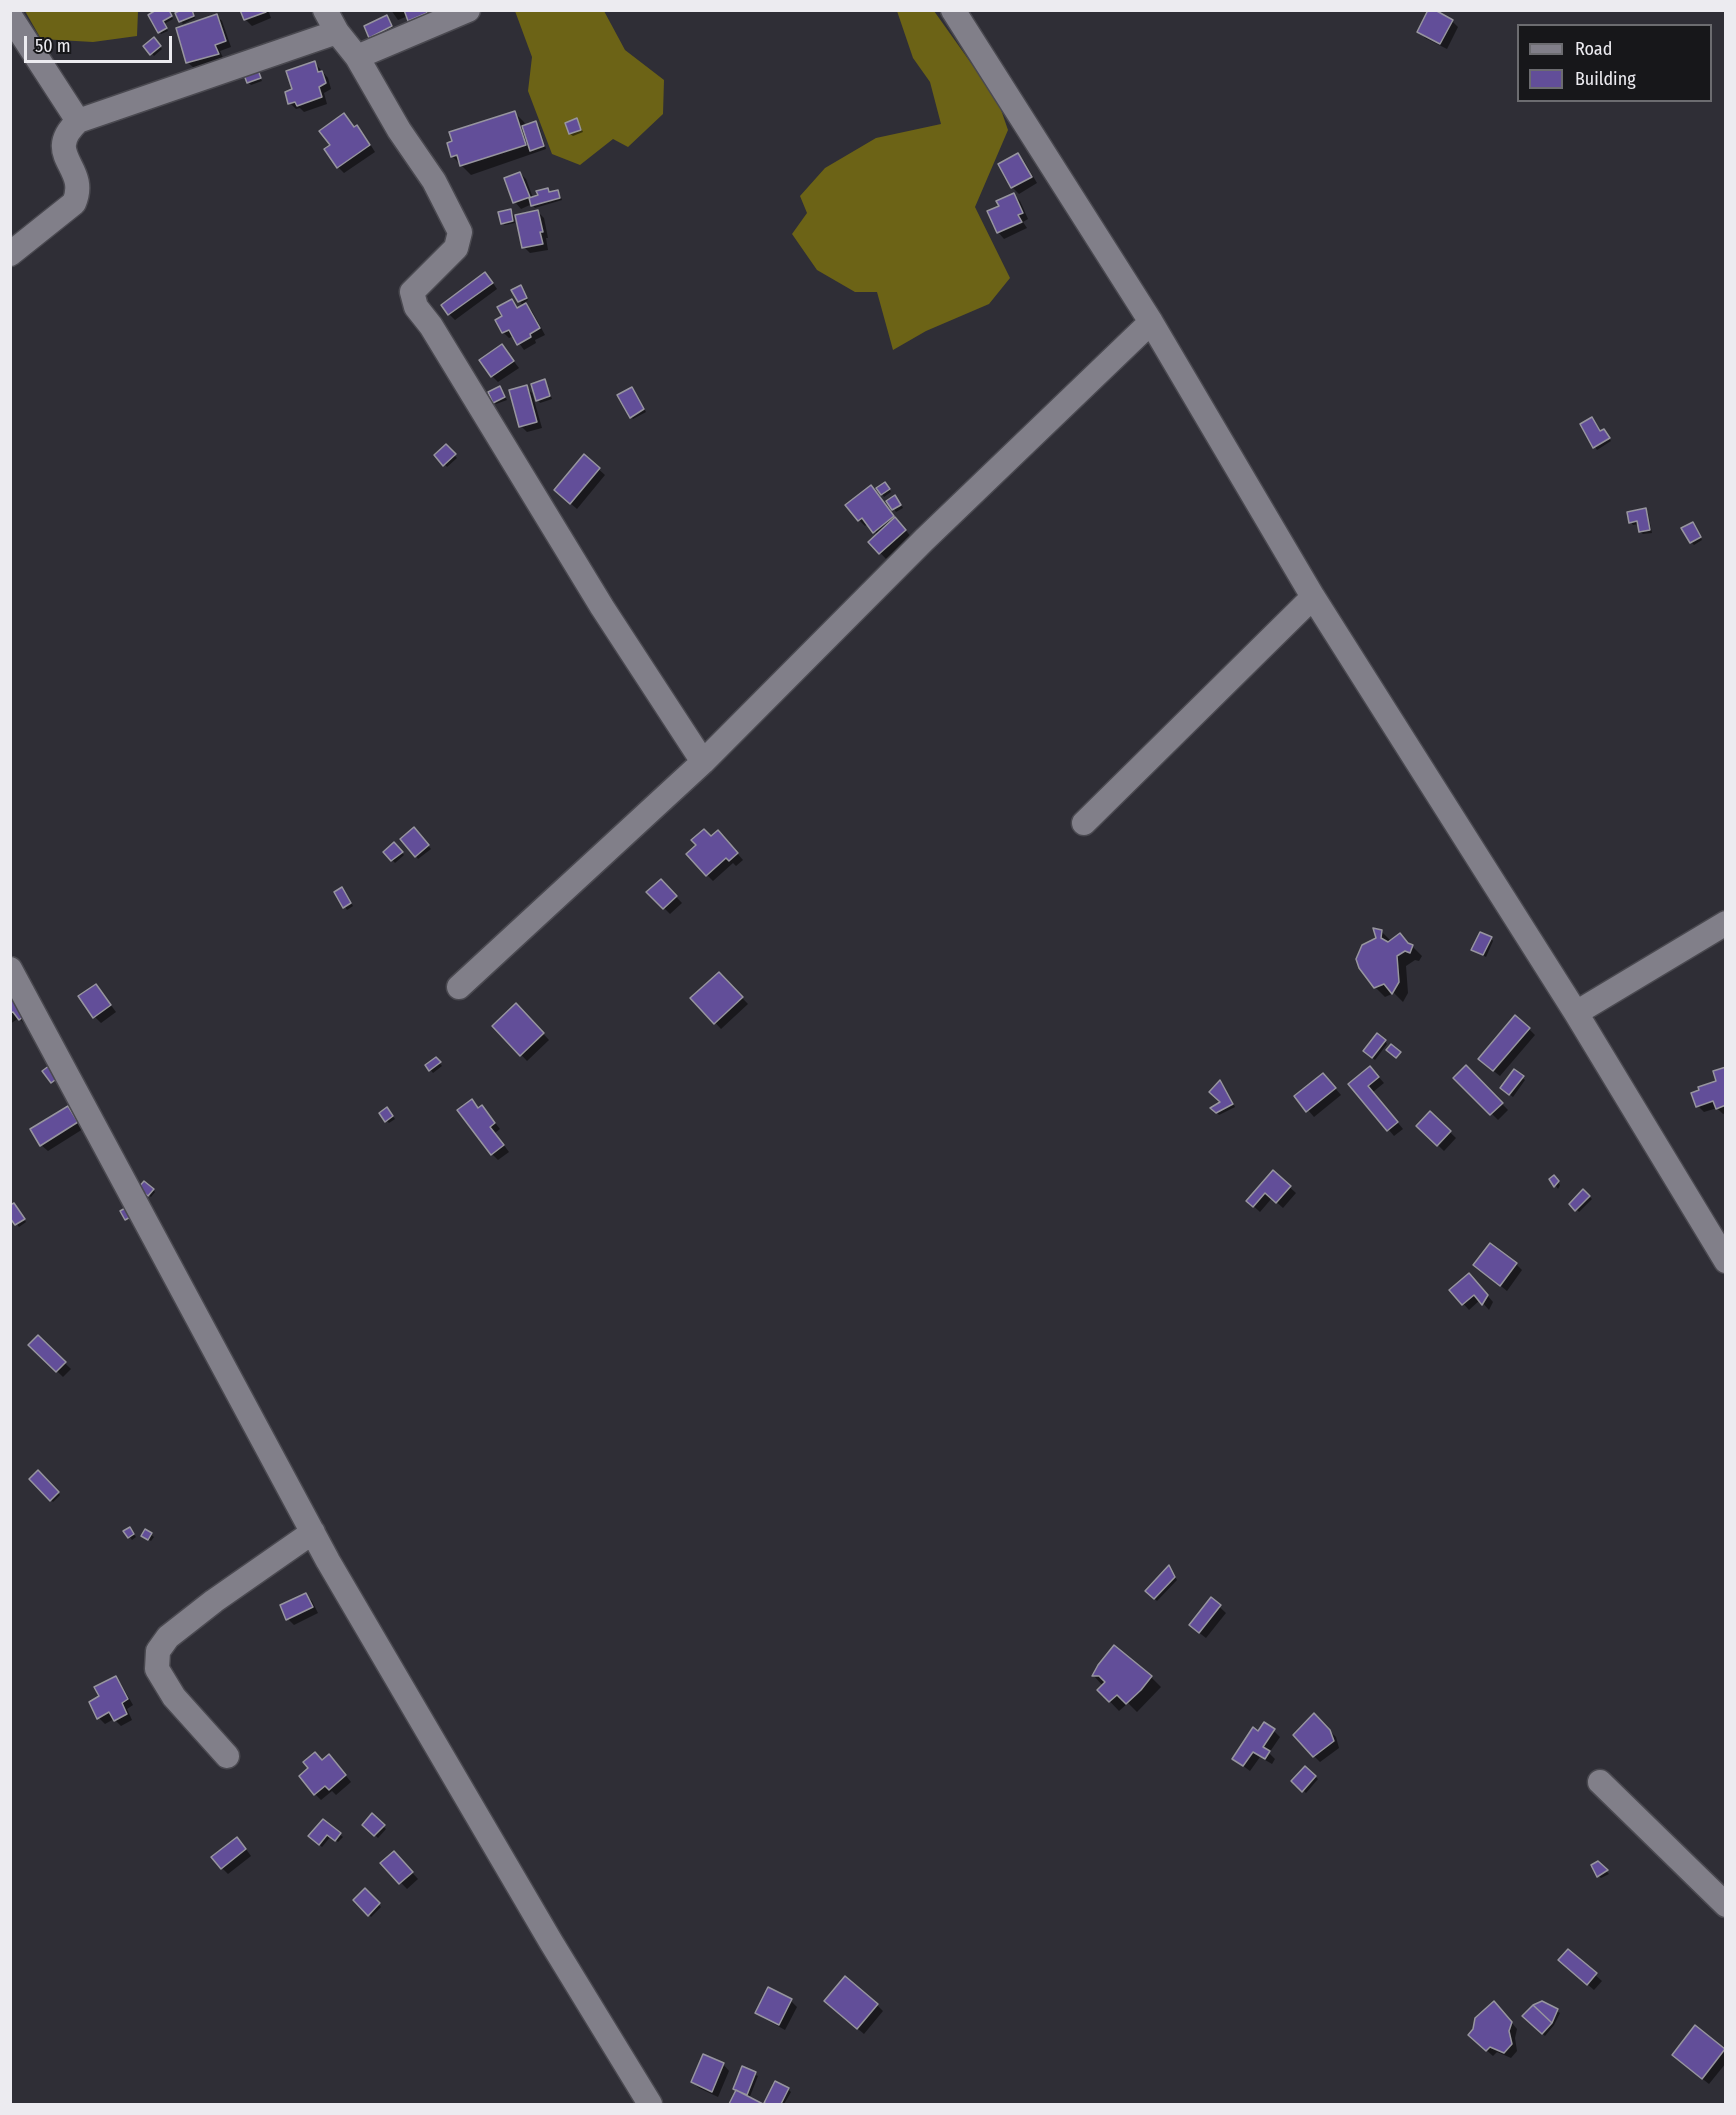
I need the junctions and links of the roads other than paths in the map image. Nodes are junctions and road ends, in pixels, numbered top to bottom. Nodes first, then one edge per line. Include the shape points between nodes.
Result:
1 (324, 10) edge
2 (468, 10) edge
3 (953, 10) edge
4 (10, 16) edge
5 (337, 32) junction
6 (357, 57) junction
7 (78, 121) junction
8 (10, 254) edge
9 (1151, 322) junction
10 (1313, 597) junction
11 (703, 762) junction
12 (1084, 824) dead end
13 (1725, 923) edge
14 (10, 969) edge
15 (459, 987) dead end
16 (1576, 1013) junction
17 (1725, 1261) edge
18 (313, 1532) junction
19 (227, 1756) dead end
20 (1600, 1782) dead end
21 (1725, 1905) edge
22 (650, 2104) edge

1 - 5 street
2 - 6 street
3 - 9 street
4 - 7 street
5 - 6 street
5 - 7 street
6 - 11 street via 434,181 460,232 456,248 412,292 416,307
7 - 8 street via 63,138 78,184 74,202
9 - 10 street
9 - 11 street via 924,540
10 - 12 street
10 - 16 street
11 - 15 street
13 - 16 street
14 - 18 street
16 - 17 street
18 - 19 street via 214,1601 168,1637 158,1651 157,1669 174,1697
18 - 22 street via 551,1942
20 - 21 street

